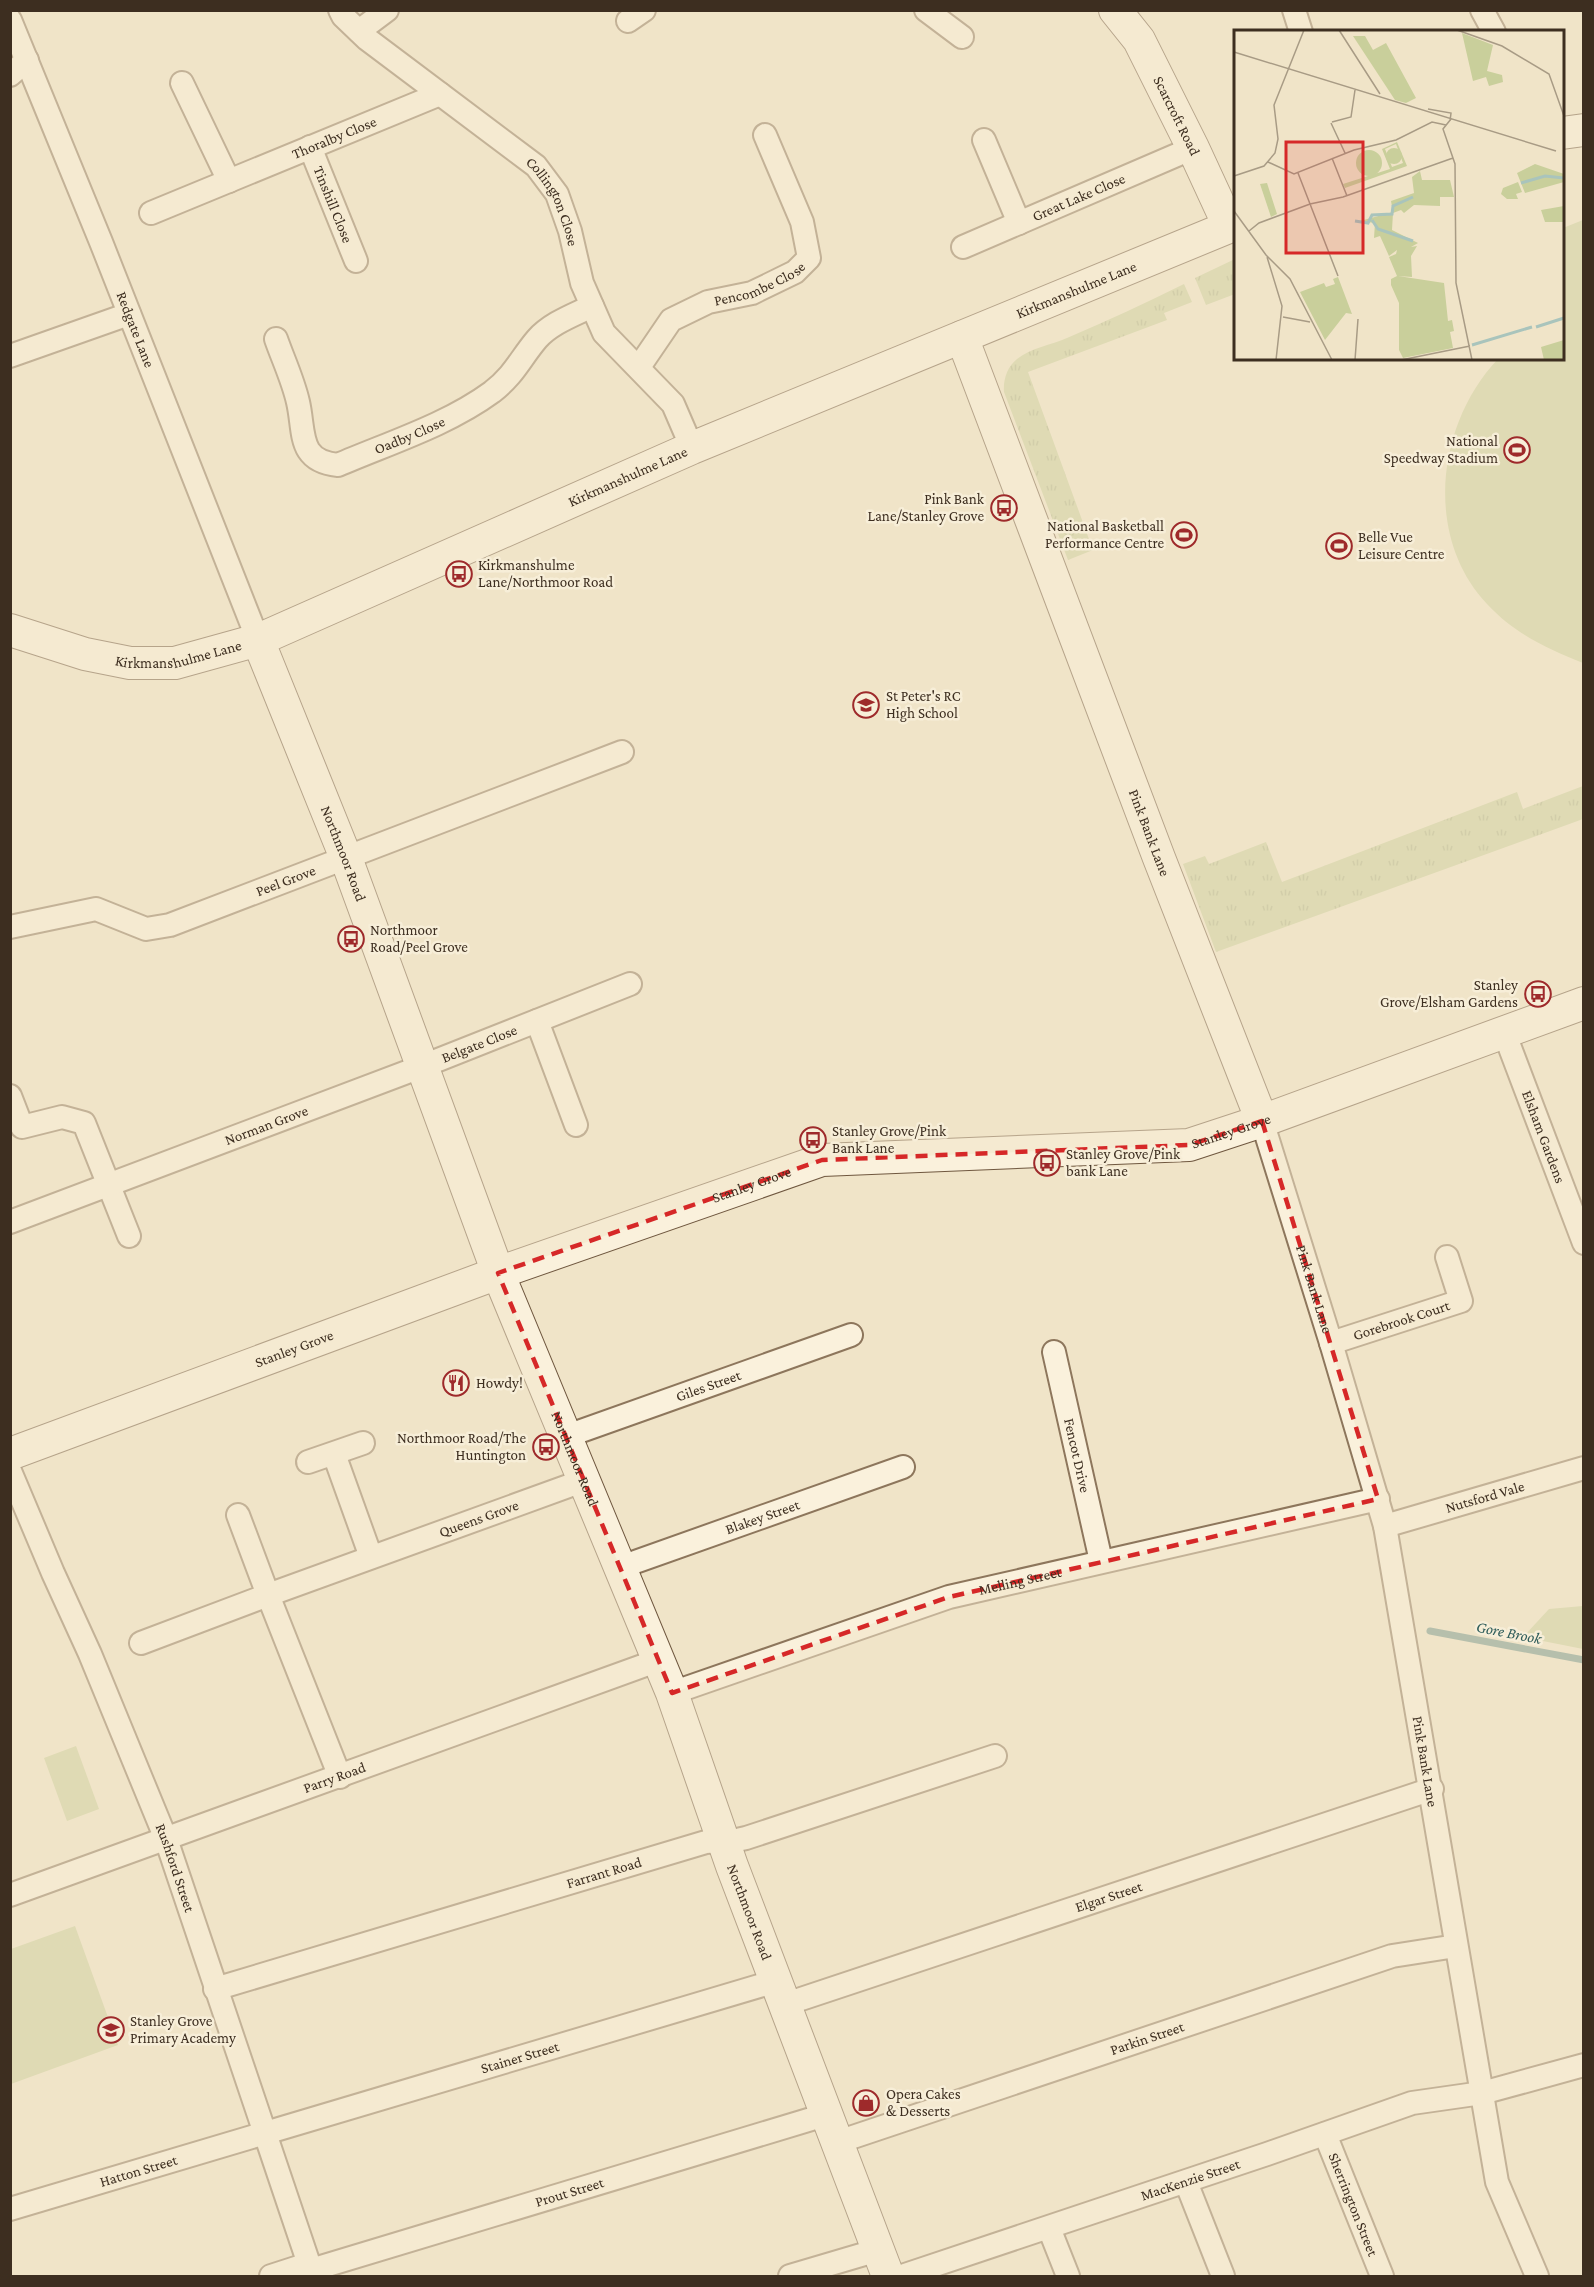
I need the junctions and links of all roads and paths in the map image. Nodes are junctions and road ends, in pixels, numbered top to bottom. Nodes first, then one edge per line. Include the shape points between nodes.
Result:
1 (340, 10) edge
2 (387, 10) edge
3 (926, 10) edge
4 (1115, 10) edge
5 (1294, 10) edge
6 (1482, 10) edge
7 (10, 20) edge
8 (1300, 30) edge
9 (1493, 30) edge
10 (359, 31) junction
11 (962, 37) dead end
12 (19, 67) edge
13 (182, 83) dead end
14 (440, 94) junction
15 (1584, 130) edge
16 (1564, 133) edge
17 (765, 135) dead end
18 (984, 140) dead end
19 (310, 147) junction
20 (1193, 148) junction
21 (229, 181) junction
22 (151, 213) dead end
23 (1019, 223) junction
24 (1232, 225) edge
25 (963, 247) dead end
26 (356, 261) dead end
27 (592, 306) junction
28 (129, 314) junction
29 (962, 337) junction
30 (276, 339) dead end
31 (10, 356) edge
32 (639, 367) junction
33 (692, 448) junction
34 (10, 630) edge
35 (258, 640) junction
36 (622, 752) dead end
37 (346, 858) junction
38 (10, 927) edge
39 (630, 984) dead end
40 (1584, 1003) edge
41 (537, 1021) junction
42 (1504, 1032) junction
43 (423, 1066) junction
44 (10, 1096) edge
45 (1262, 1121) junction
46 (576, 1125) dead end
47 (110, 1184) junction
48 (10, 1222) edge
49 (129, 1236) dead end
50 (1584, 1243) edge
51 (1447, 1257) dead end
52 (498, 1273) junction
53 (851, 1335) dead end
54 (1331, 1343) junction
55 (1054, 1352) dead end
56 (567, 1436) junction
57 (363, 1443) dead end
58 (10, 1454) edge
59 (334, 1454) junction
60 (308, 1462) dead end
61 (903, 1467) dead end
62 (1584, 1468) edge
63 (10, 1471) edge
64 (585, 1480) junction
65 (1378, 1499) junction
66 (238, 1515) dead end
67 (1385, 1526) junction
68 (371, 1557) junction
69 (1101, 1561) junction
70 (621, 1567) junction
71 (268, 1595) junction
72 (141, 1643) dead end
73 (658, 1660) junction
74 (672, 1692) junction
75 (994, 1756) dead end
76 (340, 1777) junction
77 (1431, 1789) junction
78 (166, 1839) junction
79 (723, 1841) junction
80 (10, 1895) edge
81 (1456, 1946) junction
82 (215, 1989) junction
83 (781, 1993) junction
84 (1584, 2065) edge
85 (1482, 2093) junction
86 (833, 2128) junction
87 (264, 2133) junction
88 (1325, 2134) junction
89 (1186, 2182) junction
90 (10, 2209) edge
91 (1049, 2228) junction
92 (883, 2263) edge
93 (311, 2270) edge
94 (271, 2277) edge
95 (790, 2277) edge
96 (902, 2277) edge
97 (1068, 2277) edge
98 (1223, 2277) edge
99 (1382, 2277) edge
100 (1536, 2277) edge

1 - 10 street, Collington Close
2 - 10 street
3 - 11 street
4 - 20 street, Scarcroft Road via 1139,40
5 - 8 street
6 - 9 street
7 - 12 street, Redgate Lane
10 - 14 street, Collington Close
12 - 28 street, Redgate Lane
13 - 21 street
14 - 19 street, Thoralby Close
14 - 27 street, Collington Close via 536,166 557,194
15 - 16 street
17 - 32 street, Pencombe Close via 802,222 809,258 795,272 752,293 708,302 671,320
18 - 23 street
19 - 21 street, Thoralby Close
19 - 26 street, Tinshill Close
20 - 23 street, Great Lake Close
20 - 24 street, Scarcroft Road
21 - 22 street, Thoralby Close
23 - 25 street, Great Lake Close
24 - 29 street, Kirkmanshulme Lane
27 - 30 street, Oadby Close via 554,325 538,338 513,374 476,404 338,465 324,464 311,454 303,438 298,401
27 - 32 street, Collington Close via 604,333
28 - 31 street
28 - 35 street, Redgate Lane
29 - 33 street, Kirkmanshulme Lane
29 - 45 street, Pink Bank Lane
32 - 33 street, Collington Close via 674,404
33 - 35 street, Kirkmanshulme Lane
34 - 35 street, Kirkmanshulme Lane via 85,654 130,663 175,663
35 - 37 street, Northmoor Road
36 - 37 street, Peel Grove
37 - 38 street, Peel Grove via 170,926 146,928 96,909
37 - 43 street, Northmoor Road
39 - 41 street, Belgate Close
40 - 42 street, Stanley Grove
41 - 43 street, Belgate Close
41 - 46 street, Belgate Close
42 - 45 street, Stanley Grove
42 - 50 street, Elsham Gardens
43 - 47 street, Norman Grove
43 - 52 street, Northmoor Road
44 - 47 street via 22,1127 62,1117 84,1123
45 - 52 street, Stanley Grove via 1189,1145 822,1160
45 - 54 street, Pink Bank Lane
47 - 48 street, Norman Grove
47 - 49 street
51 - 54 street, Gorebrook Court via 1461,1301
52 - 56 street, Northmoor Road
52 - 58 street, Stanley Grove
53 - 56 street, Giles Street
54 - 65 street, Pink Bank Lane
55 - 69 street, Fencot Drive
56 - 64 street, Northmoor Road
57 - 59 street
59 - 60 street
59 - 68 street
61 - 70 street, Blakey Street
62 - 67 street, Nutsford Vale
63 - 78 street, Rushford Street
64 - 68 street, Queens Grove
64 - 70 street, Northmoor Road
65 - 67 street, Pink Bank Lane
65 - 69 street, Melling Street
66 - 71 street
67 - 77 street, Pink Bank Lane
68 - 71 street, Queens Grove
69 - 74 street, Melling Street via 949,1597
70 - 73 street, Northmoor Road
71 - 72 street, Queens Grove
71 - 76 street
73 - 74 street, Northmoor Road
73 - 76 street, Parry Road
74 - 79 street, Northmoor Road
75 - 79 street, Farrant Road via 746,1838
76 - 78 street, Parry Road
77 - 81 street, Pink Bank Lane
77 - 83 street, Elgar Street
78 - 80 street, Parry Road
78 - 82 street, Rushford Street
79 - 82 street, Farrant Road via 706,1842
79 - 83 street, Northmoor Road
81 - 85 street, Pink Bank Lane
81 - 86 street, Parkin Street via 1392,1956
82 - 87 street, Rushford Street
83 - 86 street, Northmoor Road
83 - 87 street, Stainer Street
84 - 85 street, MacKenzie Street
85 - 88 street, MacKenzie Street via 1412,2103
85 - 100 street, Pink Bank Lane via 1497,2182
86 - 92 street, Northmoor Road
86 - 93 street, Prout Street
87 - 90 street, Hatton Street
87 - 93 street, Rushford Street
88 - 89 street, MacKenzie Street
88 - 99 street, Sherrington Street
89 - 91 street, MacKenzie Street
89 - 98 street
91 - 96 street, MacKenzie Street
91 - 97 street
92 - 95 street
93 - 94 street, Prout Street

